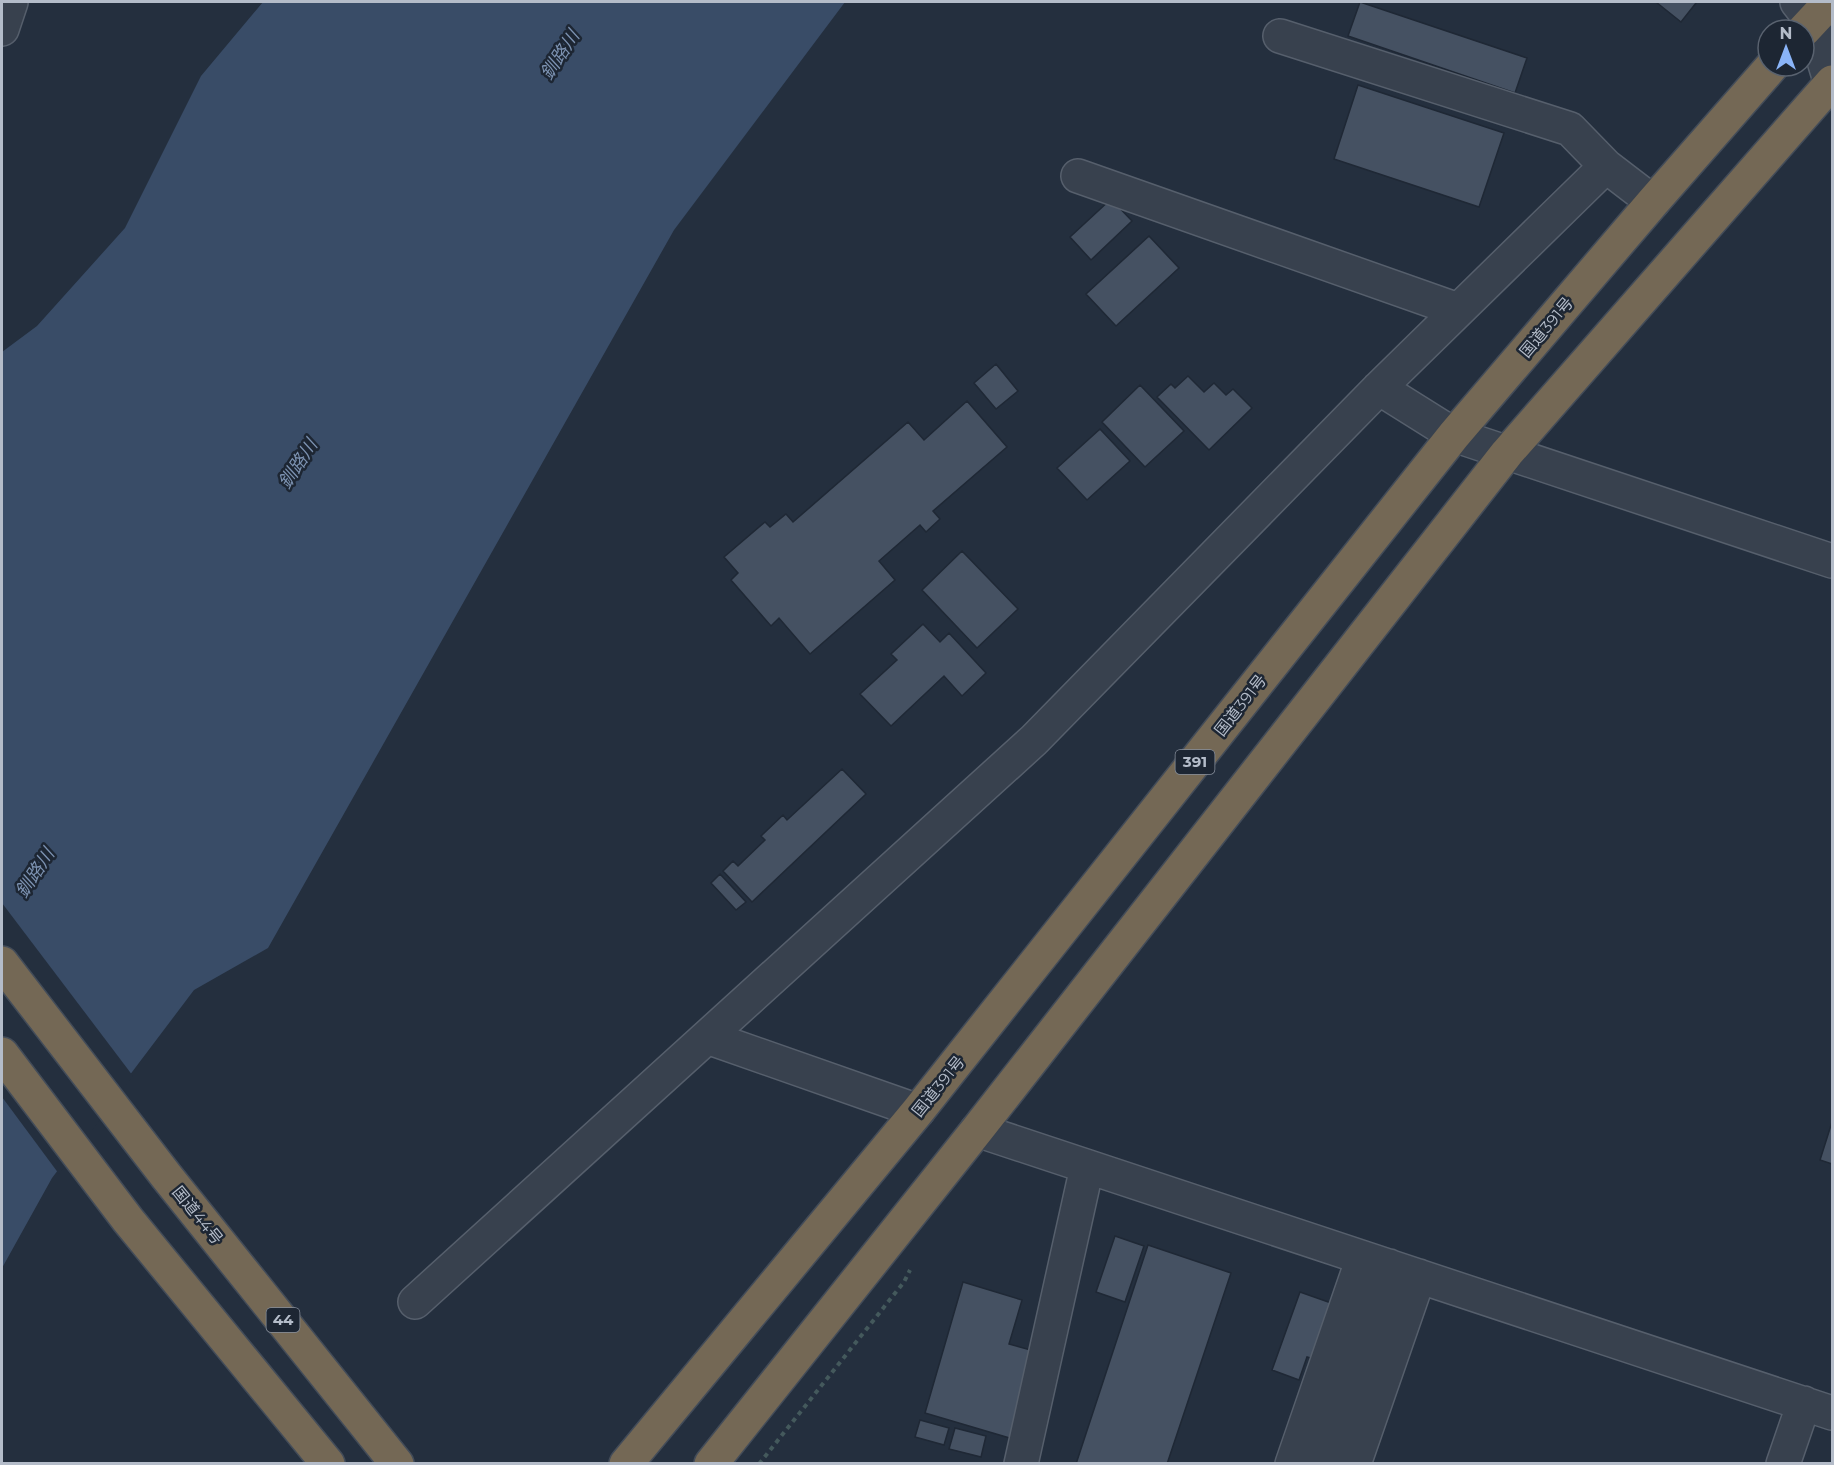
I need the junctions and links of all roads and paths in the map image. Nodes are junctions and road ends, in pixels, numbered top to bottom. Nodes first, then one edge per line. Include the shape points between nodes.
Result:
1 (10, 2) edge
2 (1810, 13) edge
3 (2, 29) edge
4 (1280, 36) dead end
5 (1762, 78) edge
6 (1832, 83) edge
7 (1606, 166) junction
8 (1078, 176) dead end
9 (1653, 202) junction
10 (1458, 310) junction
11 (1379, 387) junction
12 (1454, 435) junction
13 (1507, 453) junction
14 (1833, 561) edge
15 (2, 963) edge
16 (707, 1037) junction
17 (2, 1054) edge
18 (918, 1111) junction
19 (977, 1130) junction
20 (1087, 1167) junction
21 (1390, 1267) junction
22 (415, 1302) dead end
23 (1818, 1408) edge
24 (328, 1464) edge
25 (398, 1464) edge
26 (626, 1464) edge
27 (711, 1464) edge
28 (1021, 1464) edge
29 (1292, 1464) edge
30 (1325, 1464) edge
31 (1354, 1464) edge
32 (1782, 1464) edge

1 - 3 street
2 - 6 street
4 - 7 street via 1570,129
5 - 9 highway, 国道391号 / 391
6 - 13 highway
7 - 9 street
7 - 10 street
8 - 10 street
9 - 12 highway, 国道391号 / 391
10 - 11 street
11 - 12 street
11 - 16 street via 1034,740
12 - 13 street
12 - 18 highway, 国道391号 / 391
13 - 14 street
13 - 19 highway
15 - 25 highway, 国道44号 / 44 via 167,1177
16 - 18 street
16 - 22 street
17 - 24 highway via 128,1220
18 - 26 highway, 国道391号 / 391
19 - 20 street
19 - 27 highway
20 - 21 street
20 - 28 street
21 - 23 street
21 - 29 street
21 - 30 street
21 - 31 street
23 - 32 street

